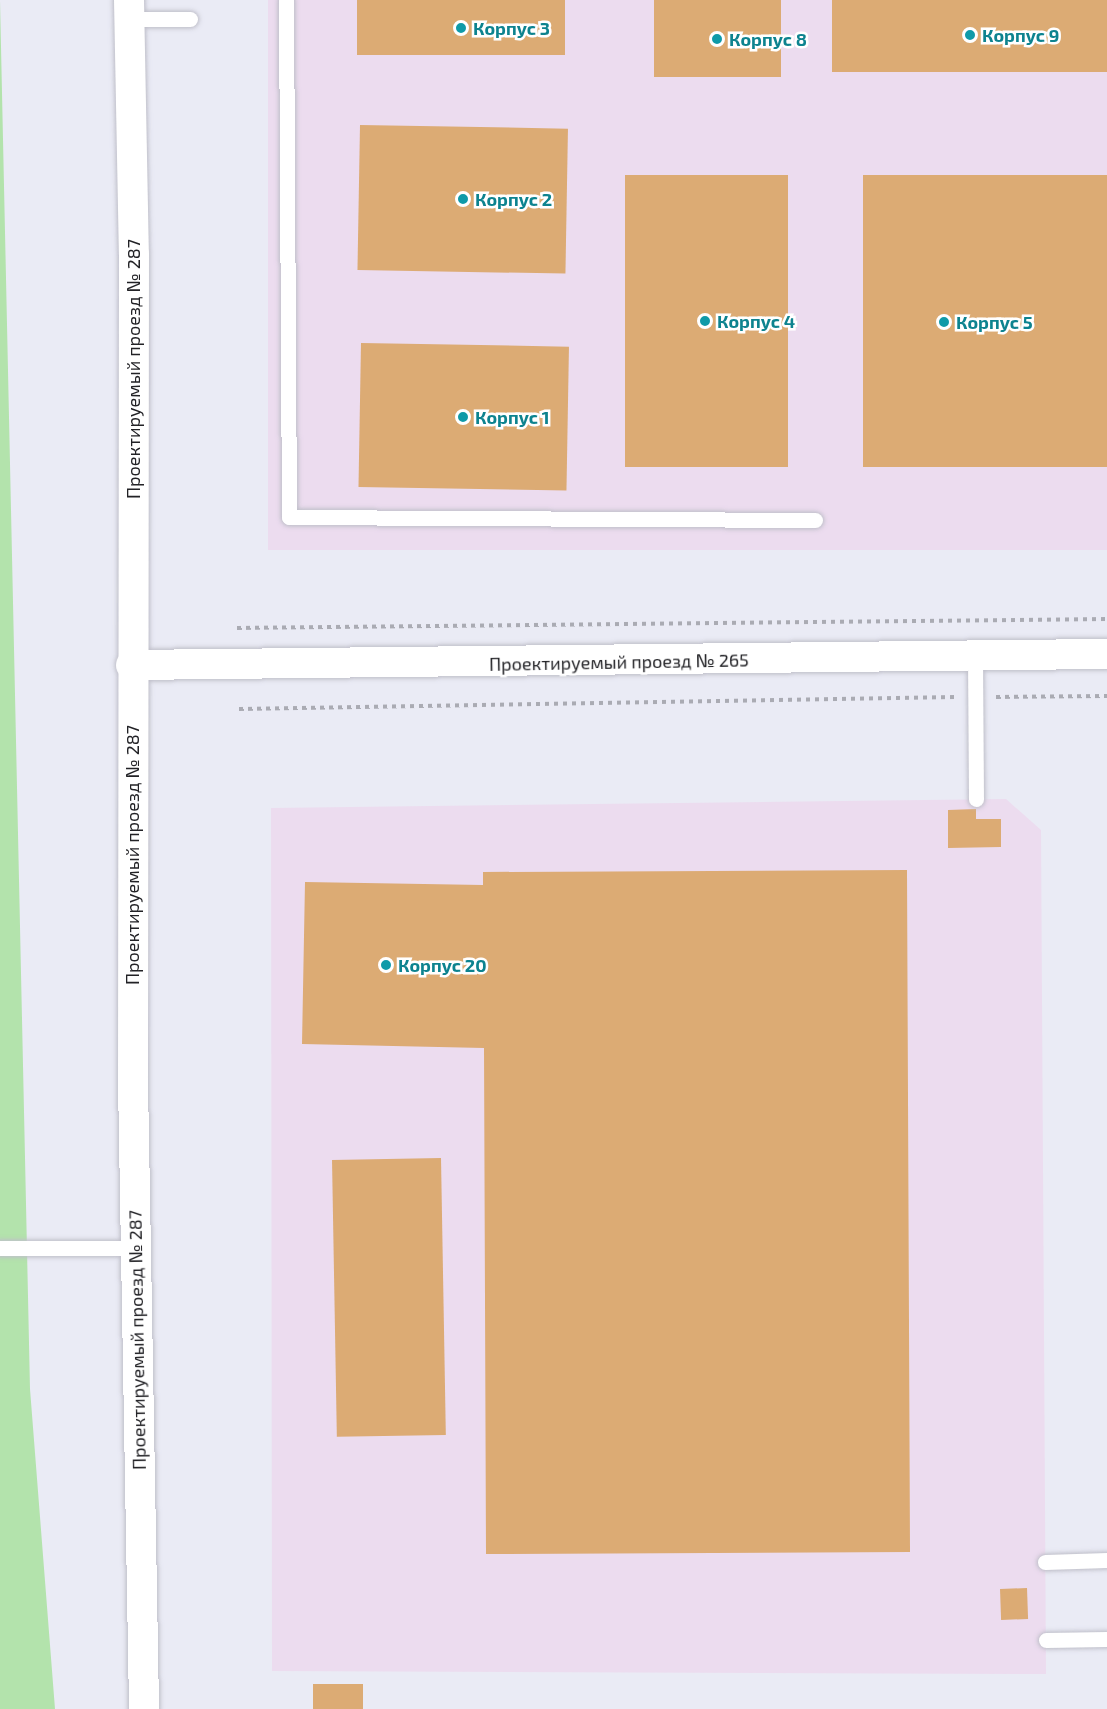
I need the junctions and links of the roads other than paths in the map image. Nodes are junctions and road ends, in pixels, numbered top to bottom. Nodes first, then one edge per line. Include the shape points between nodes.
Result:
1 (286, 0) edge
2 (129, 9) edge
3 (190, 19) dead end
4 (816, 520) dead end
5 (1107, 654) edge
6 (975, 656) junction
7 (1107, 663) edge
8 (131, 665) junction
9 (976, 799) dead end
10 (0, 1248) edge
11 (136, 1248) junction
12 (1107, 1560) edge
13 (1046, 1562) dead end
14 (1107, 1639) edge
15 (1046, 1640) dead end
16 (144, 1709) edge

1 - 4 lane via 289,517
2 - 3 lane
2 - 8 street, Проектируемый проезд № 287
5 - 6 street, Проектируемый проезд № 265
5 - 7 street
6 - 8 street, Проектируемый проезд № 265
6 - 9 lane
8 - 11 street, Проектируемый проезд № 287
10 - 11 lane
11 - 16 street, Проектируемый проезд № 287
12 - 13 lane
14 - 15 lane

